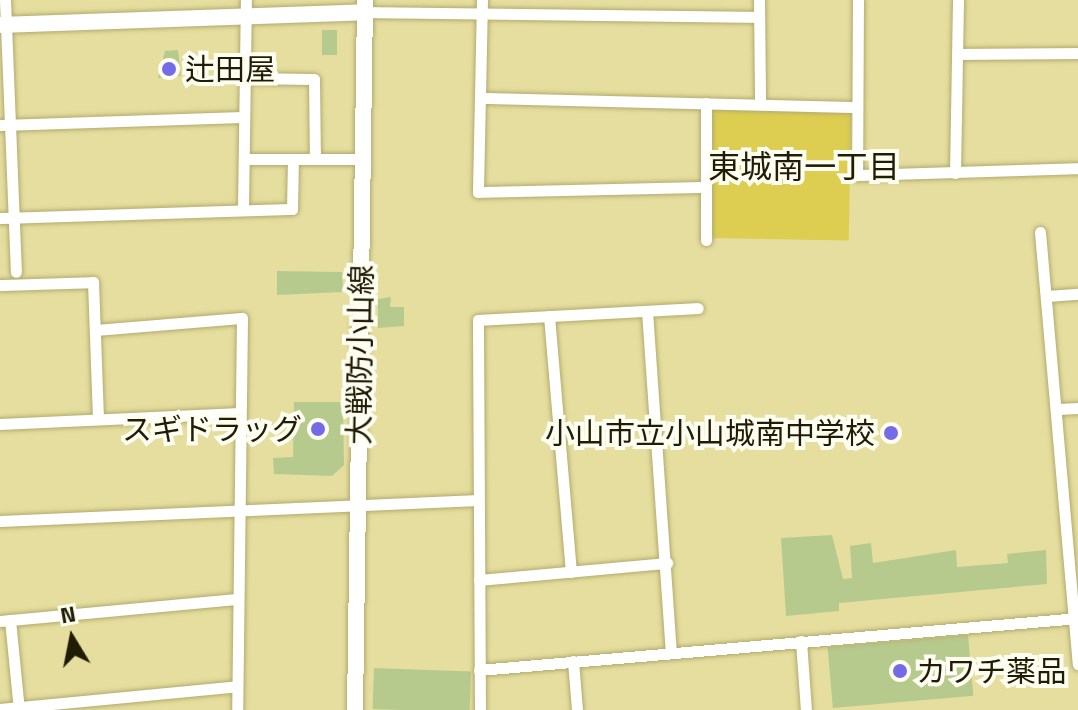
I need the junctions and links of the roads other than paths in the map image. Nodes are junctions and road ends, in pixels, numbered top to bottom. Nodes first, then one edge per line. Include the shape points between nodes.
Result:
1 (5, 0) edge
2 (759, 0) edge
3 (858, 0) edge
4 (958, 0) edge
5 (365, 6) edge
6 (482, 6) edge
7 (246, 8) edge
8 (759, 17) junction
9 (3, 25) edge
10 (1078, 53) edge
11 (958, 54) junction
12 (245, 78) junction
13 (482, 98) junction
14 (706, 103) junction
15 (760, 104) junction
16 (856, 107) junction
17 (244, 117) junction
18 (5, 124) edge
19 (244, 159) junction
20 (293, 159) junction
21 (315, 159) junction
22 (362, 159) junction
23 (1078, 168) edge
24 (955, 173) junction
25 (706, 187) junction
26 (243, 209) junction
27 (0, 218) edge
28 (13, 218) junction
29 (1040, 232) dead end
30 (706, 240) dead end
31 (16, 272) dead end
32 (0, 285) edge
33 (1078, 294) edge
34 (1047, 296) junction
35 (698, 308) dead end
36 (647, 311) junction
37 (549, 316) junction
38 (95, 330) junction
39 (1078, 408) edge
40 (1058, 409) junction
41 (240, 413) junction
42 (98, 419) junction
43 (0, 424) edge
44 (479, 500) junction
45 (358, 507) junction
46 (1072, 509) edge
47 (238, 511) junction
48 (0, 521) edge
49 (667, 563) junction
50 (571, 572) junction
51 (479, 580) junction
52 (236, 599) junction
53 (1076, 618) edge
54 (5, 620) edge
55 (801, 641) junction
56 (671, 652) junction
57 (573, 661) junction
58 (1078, 664) edge
59 (479, 670) junction
60 (237, 686) junction
61 (0, 709) edge
62 (19, 709) edge
63 (237, 710) edge
64 (355, 710) edge
65 (480, 710) edge
66 (577, 710) edge
67 (806, 710) edge

1 - 9 street
2 - 8 street
3 - 16 street
4 - 11 street
5 - 6 street
5 - 7 main road
5 - 22 main road, 大戦防小山線
6 - 8 street
6 - 13 street
7 - 9 main road
7 - 12 street
8 - 15 street
9 - 18 street
10 - 11 street
11 - 24 street
12 - 17 street
12 - 21 street via 314,79
13 - 14 street
13 - 25 street via 478,192
14 - 15 street
14 - 25 street
15 - 16 street
16 - 24 street via 857,175
17 - 18 street
17 - 19 street
18 - 28 street
19 - 20 street
19 - 26 street
20 - 21 street
20 - 26 street via 292,209
21 - 22 street
22 - 45 main road, 大戦防小山線
23 - 24 street
25 - 30 street
26 - 28 street
27 - 28 street
28 - 31 street
29 - 34 street
32 - 38 street via 93,282
33 - 34 street
34 - 40 street
35 - 36 street
36 - 37 street
36 - 49 street
37 - 44 street via 478,320
37 - 50 street
38 - 41 street via 242,318
38 - 42 street
39 - 40 street
40 - 46 street
41 - 42 street
41 - 47 street
42 - 43 street
44 - 45 street
44 - 51 street
45 - 47 street
45 - 64 main road, 大戦防小山線
46 - 53 street
47 - 48 street
47 - 52 street
49 - 50 street
49 - 56 street
50 - 51 street
51 - 59 street
52 - 54 street
52 - 60 street
53 - 55 street
53 - 58 street
54 - 62 street
55 - 56 street
55 - 67 street
56 - 57 street
57 - 59 street
57 - 66 street
59 - 65 street
60 - 62 street
60 - 63 street
61 - 62 street

